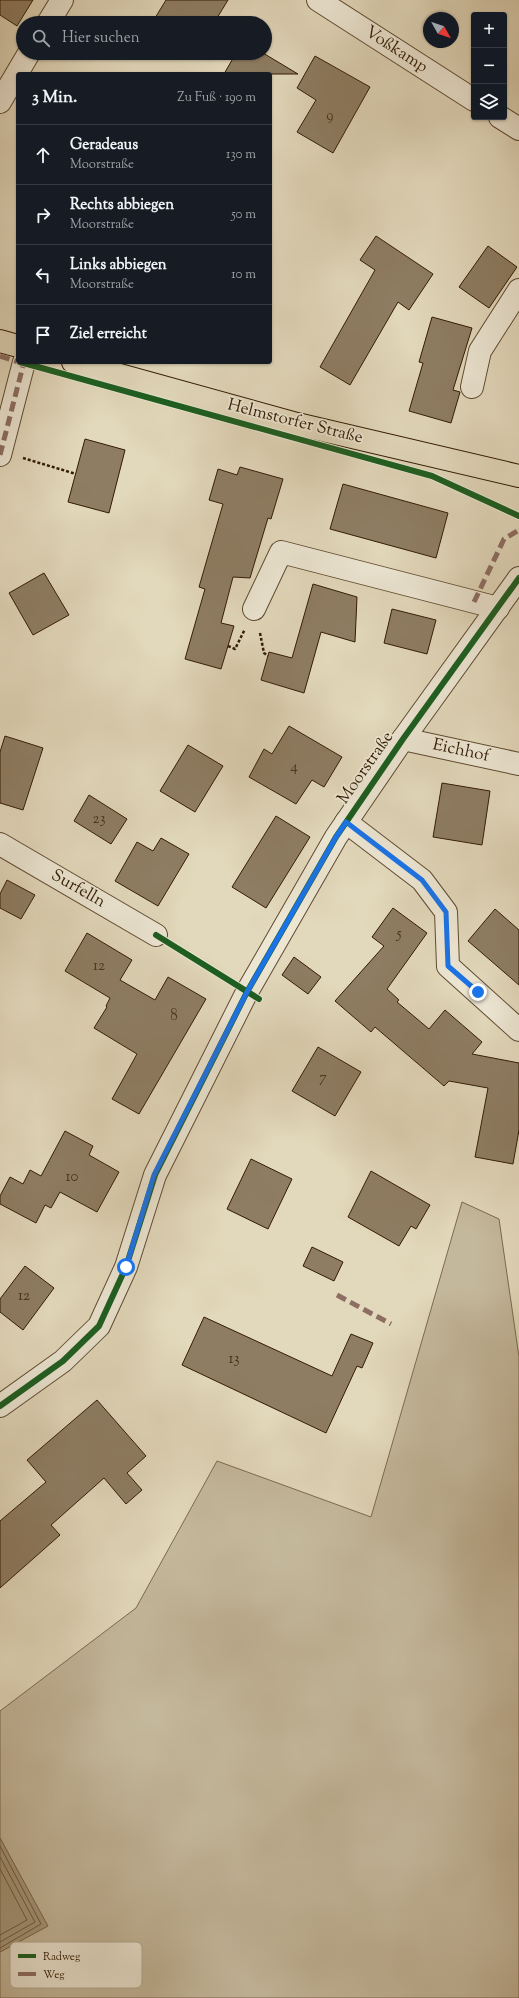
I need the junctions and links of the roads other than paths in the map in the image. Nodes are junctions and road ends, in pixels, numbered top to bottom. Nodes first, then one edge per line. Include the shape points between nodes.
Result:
1 (62, 0) edge
2 (318, 0) edge
3 (52, 16) edge
4 (26, 60) edge
5 (18, 72) edge
6 (16, 76) edge
7 (471, 98) edge
8 (0, 102) edge
9 (504, 120) edge
10 (519, 130) edge
11 (519, 290) edge
12 (0, 341) edge
13 (16, 345) edge
14 (23, 364) edge
15 (80, 364) edge
16 (472, 387) dead end
17 (0, 453) edge
18 (519, 476) edge
19 (519, 578) edge
20 (498, 608) junction
21 (254, 609) dead end
22 (403, 739) junction
23 (519, 764) edge
24 (346, 822) junction
25 (0, 844) edge
26 (156, 935) dead end
27 (519, 1030) edge
28 (0, 1406) edge

1 - 3 street
2 - 7 street, Voßkamp
4 - 5 street
6 - 8 street
9 - 10 street
11 - 16 street via 480,351
12 - 13 main road
14 - 17 street
15 - 18 main road, Helmstorfer Straße via 297,424
19 - 20 street, Moorstraße
20 - 21 street via 281,552
20 - 22 street, Moorstraße
22 - 23 street, Eichhof
22 - 24 street, Moorstraße
24 - 27 street, Moorstraße via 422,880 446,912 448,966
24 - 28 street, Moorstraße via 247,992 154,1175 126,1267 99,1326 63,1361
25 - 26 street, Surfelln

